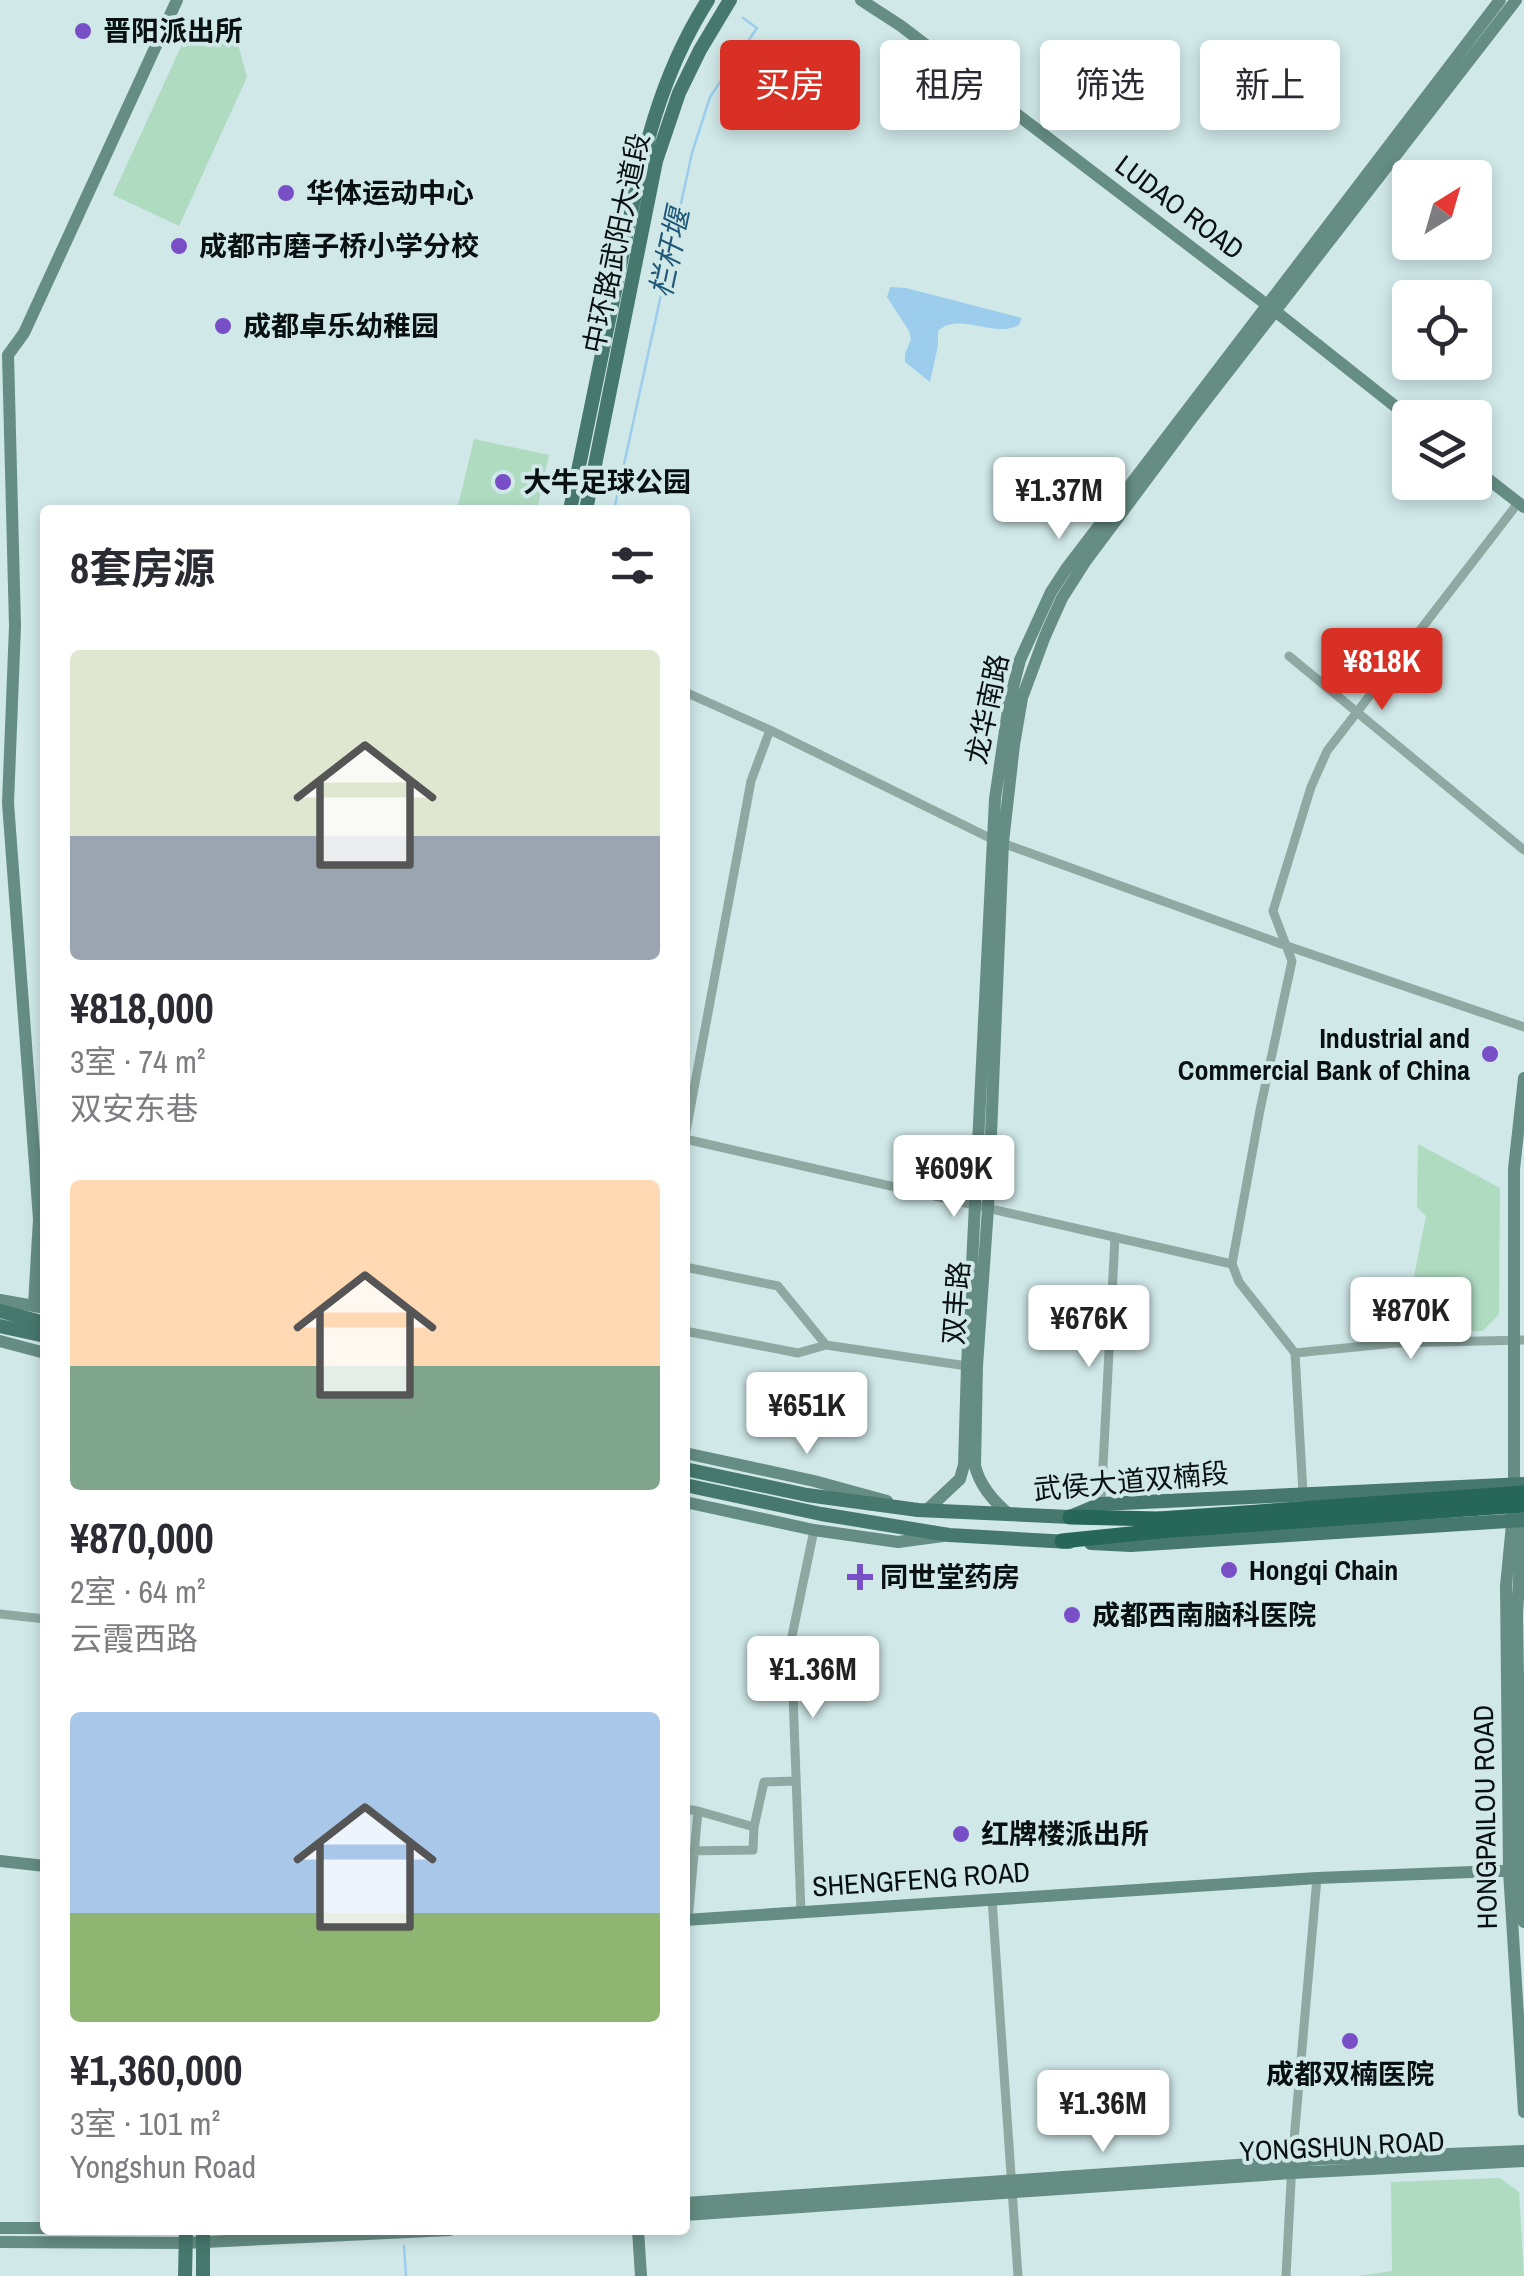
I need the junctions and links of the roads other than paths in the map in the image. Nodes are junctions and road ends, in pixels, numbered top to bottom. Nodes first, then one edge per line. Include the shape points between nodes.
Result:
1 (177, 0) edge
2 (708, 0) edge
3 (730, 0) edge
4 (861, 0) edge
5 (1500, 0) edge
6 (1516, 0) edge
7 (1271, 308) junction
8 (4, 353) edge
9 (1392, 404) edge
10 (1492, 482) edge
11 (571, 505) edge
12 (587, 505) edge
13 (1521, 505) edge
14 (1289, 656) dead end
15 (690, 694) edge
16 (1358, 712) junction
17 (770, 730) junction
18 (4, 771) edge
19 (998, 841) junction
20 (1524, 850) edge
21 (1286, 946) junction
22 (1524, 1027) edge
23 (1524, 1078) edge
24 (690, 1111) edge
25 (690, 1139) edge
26 (982, 1207) junction
27 (1115, 1237) junction
28 (1232, 1264) junction
29 (690, 1267) edge
30 (0, 1300) edge
31 (40, 1307) edge
32 (0, 1312) edge
33 (40, 1322) edge
34 (11, 1324) edge
35 (690, 1333) edge
36 (40, 1334) edge
37 (1520, 1340) edge
38 (0, 1341) edge
39 (826, 1345) junction
40 (40, 1352) edge
41 (1295, 1353) junction
42 (967, 1366) junction
43 (690, 1454) edge
44 (690, 1470) edge
45 (690, 1486) edge
46 (1521, 1488) edge
47 (1303, 1493) junction
48 (690, 1503) edge
49 (1101, 1504) junction
50 (1524, 1505) edge
51 (923, 1510) junction
52 (1010, 1516) junction
53 (1070, 1517) junction
54 (1520, 1520) edge
55 (1159, 1525) junction
56 (814, 1530) junction
57 (949, 1535) junction
58 (1062, 1541) junction
59 (0, 1614) edge
60 (40, 1618) edge
61 (796, 1781) junction
62 (690, 1810) edge
63 (698, 1811) junction
64 (754, 1826) junction
65 (690, 1850) edge
66 (0, 1860) edge
67 (40, 1865) edge
68 (1518, 1871) edge
69 (1317, 1878) junction
70 (992, 1899) junction
71 (800, 1912) junction
72 (690, 1920) edge
73 (1524, 1922) edge
74 (1524, 2112) edge
75 (1524, 2151) edge
76 (1524, 2161) edge
77 (1292, 2168) junction
78 (1012, 2188) junction
79 (690, 2204) edge
80 (690, 2216) edge
81 (0, 2228) edge
82 (40, 2228) edge
83 (243, 2235) edge
84 (638, 2235) edge
85 (185, 2236) edge
86 (202, 2236) edge
87 (0, 2242) edge
88 (185, 2276) edge
89 (202, 2276) edge
90 (641, 2276) edge
91 (1018, 2276) edge
92 (1286, 2276) edge

1 - 8 street via 24,332
2 - 11 main road, 中环路武阳大道段 via 661,94 643,155
3 - 12 main road, 中环路武阳大道段 via 679,94 656,161
4 - 7 street, LUDAO ROAD
5 - 7 street
6 - 7 street
7 - 9 street, LUDAO ROAD
7 - 19 street, 龙华南路 via 1062,598 1022,698
8 - 18 street via 15,626
10 - 13 street
13 - 16 street
14 - 16 street
15 - 17 street
16 - 20 street
16 - 21 street via 1320,766 1272,911
17 - 19 street
17 - 24 street via 751,781
18 - 31 street
19 - 21 street
19 - 26 street, 双丰路
21 - 22 street
21 - 28 street via 1292,961
23 - 37 street, HONGPAILOU ROAD via 1514,1168
25 - 26 street
26 - 27 street
26 - 42 street, 双丰路
26 - 52 street, 双丰路 via 974,1466
27 - 28 street
27 - 49 street
28 - 41 street
29 - 39 street via 778,1286
30 - 31 street
32 - 34 main road
33 - 34 main road
34 - 36 main road
35 - 39 street via 798,1353
37 - 41 street
37 - 46 street, HONGPAILOU ROAD
38 - 40 street
39 - 42 street
41 - 47 street
42 - 51 street, 双丰路 via 964,1466 960,1479
43 - 51 street
44 - 51 main road, 武侯大道双楠段
45 - 57 main road, 武侯大道双楠段
46 - 47 main road, 武侯大道双楠段
46 - 54 street, HONGPAILOU ROAD
46 - 55 highway, bridge
47 - 49 main road, 武侯大道双楠段
48 - 56 street
49 - 53 main road, 武侯大道双楠段
50 - 55 highway, bridge
51 - 52 main road, 武侯大道双楠段
52 - 53 main road, 武侯大道双楠段
53 - 55 highway
54 - 58 main road, 武侯大道双楠段 via 1131,1545
54 - 68 street, HONGPAILOU ROAD via 1506,1586
55 - 58 highway
56 - 57 street via 898,1542
56 - 61 street via 791,1640
57 - 58 main road, 武侯大道双楠段
59 - 60 street
61 - 64 street via 764,1782
61 - 71 street
62 - 63 street
63 - 64 street
63 - 65 street
64 - 65 street via 754,1850
66 - 67 street
68 - 69 street, SHENGFENG ROAD
68 - 73 street, HONGPAILOU ROAD
68 - 74 street, HONGPAILOU ROAD
69 - 70 street, SHENGFENG ROAD
69 - 77 street
70 - 71 street, SHENGFENG ROAD
70 - 78 street
71 - 72 street, SHENGFENG ROAD
75 - 77 street via 1322,2159
76 - 77 street, YONGSHUN ROAD
77 - 78 street, YONGSHUN ROAD
77 - 92 street
78 - 79 street
78 - 80 street, YONGSHUN ROAD
78 - 91 street
81 - 82 street
83 - 86 street
84 - 90 street
85 - 86 street
85 - 87 street
85 - 88 main road
86 - 89 main road

